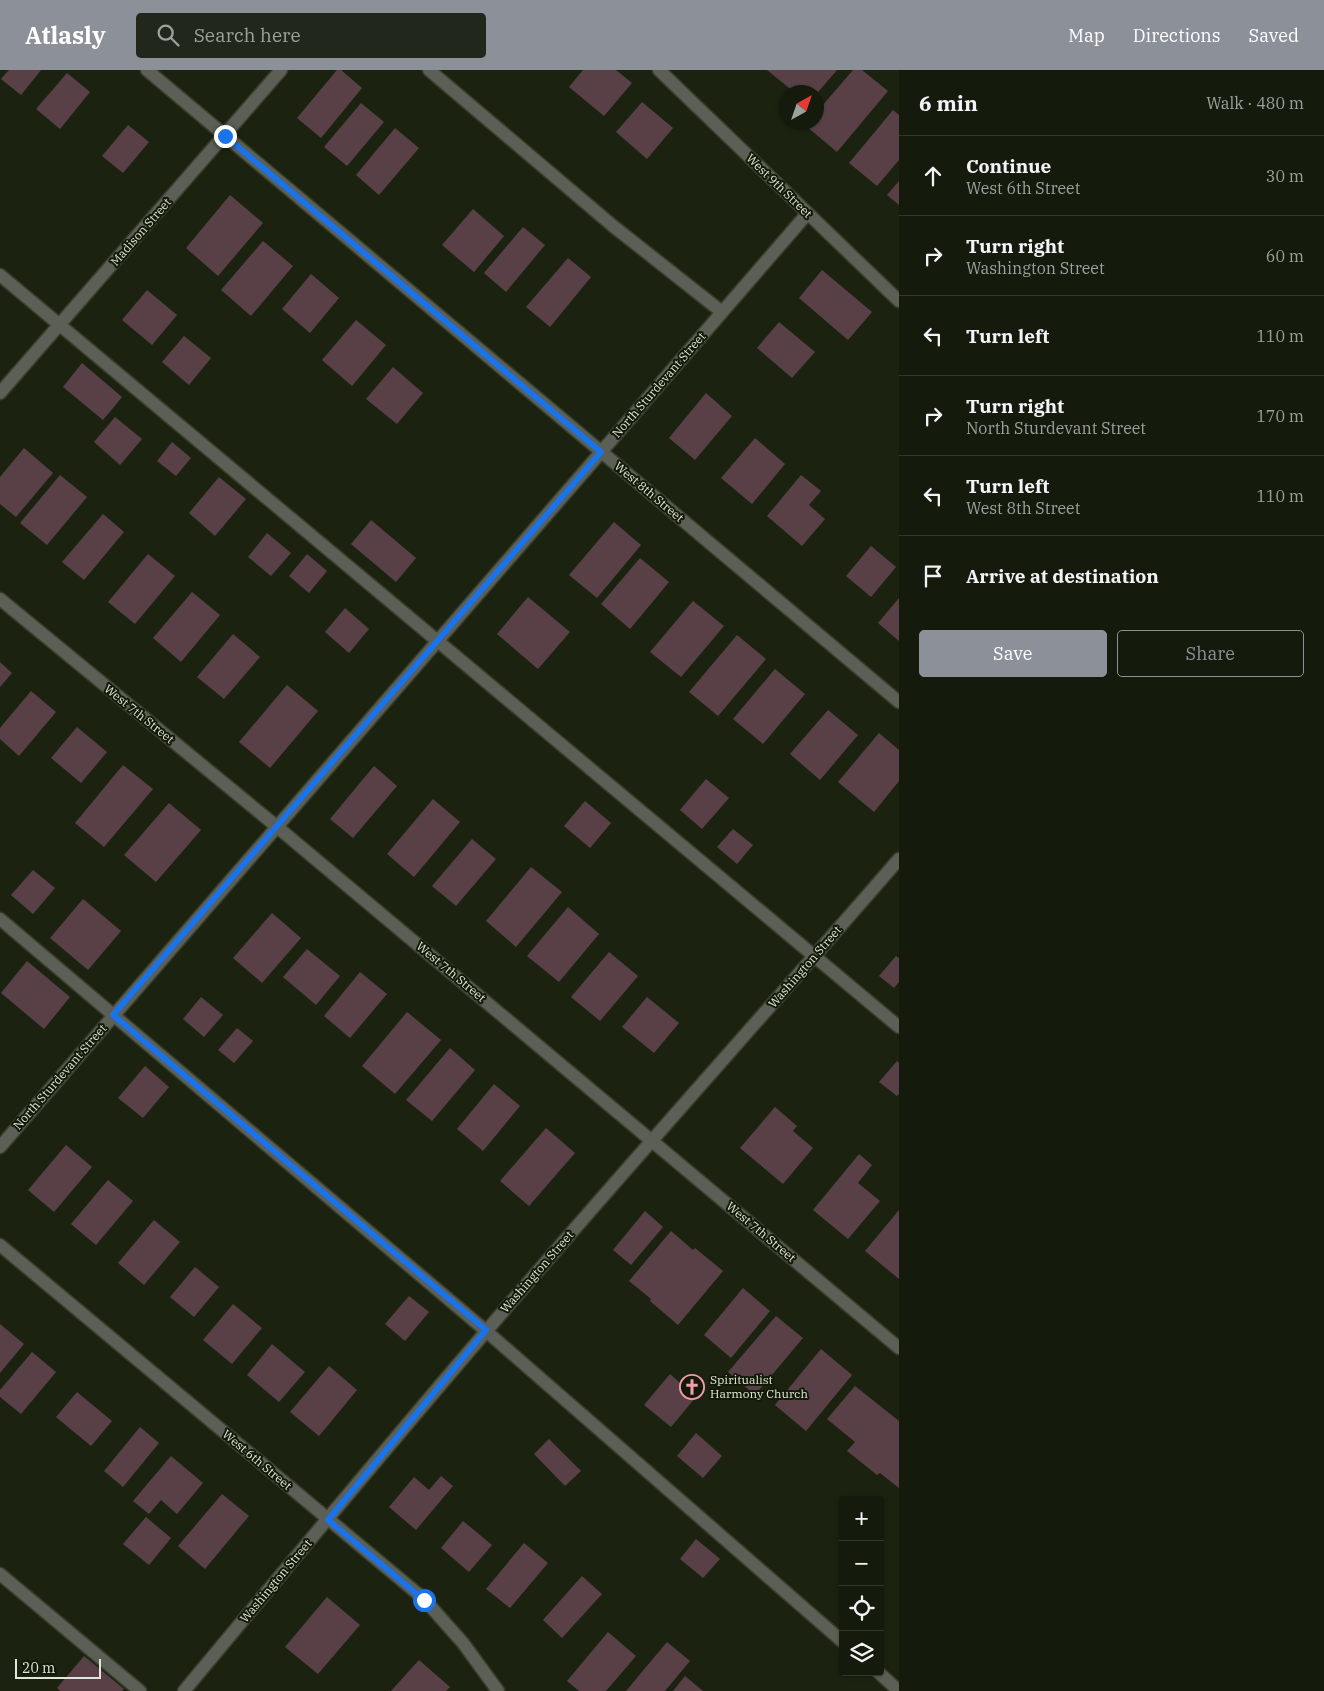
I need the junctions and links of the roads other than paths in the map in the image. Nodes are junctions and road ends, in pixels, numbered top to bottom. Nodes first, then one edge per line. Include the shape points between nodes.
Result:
1 (147, 70) edge
2 (281, 70) edge
3 (429, 70) edge
4 (659, 70) edge
5 (225, 136) junction
6 (807, 214) junction
7 (0, 275) edge
8 (899, 301) edge
9 (722, 312) junction
10 (60, 324) junction
11 (0, 393) edge
12 (601, 452) junction
13 (0, 599) edge
14 (437, 641) junction
15 (899, 702) edge
16 (276, 826) junction
17 (899, 859) edge
18 (0, 919) edge
19 (814, 957) junction
20 (113, 1015) junction
21 (899, 1027) edge
22 (652, 1140) junction
23 (0, 1147) edge
24 (0, 1245) edge
25 (486, 1330) junction
26 (899, 1348) edge
27 (328, 1520) junction
28 (0, 1574) edge
29 (839, 1639) edge
30 (882, 1676) edge
31 (140, 1691) edge
32 (184, 1691) edge
33 (498, 1691) edge
34 (899, 1691) edge

1 - 5 street, West 8th Street
2 - 5 street, Madison Street
3 - 9 street via 613,226
4 - 6 street, West 9th Street
5 - 10 street, Madison Street
5 - 12 street, West 8th Street
6 - 8 street, West 9th Street
6 - 9 street, North Sturdevant Street
7 - 10 street
9 - 12 street, North Sturdevant Street
10 - 11 street, Madison Street
10 - 14 street
12 - 14 street, North Sturdevant Street
12 - 15 street, West 8th Street
13 - 16 street, West 7th Street
14 - 16 street, North Sturdevant Street
14 - 19 street
16 - 20 street, North Sturdevant Street
16 - 22 street, West 7th Street
17 - 19 street, Washington Street
18 - 20 street
19 - 21 street
19 - 22 street, Washington Street
20 - 23 street, North Sturdevant Street
20 - 25 street
22 - 25 street, Washington Street
22 - 26 street, West 7th Street
24 - 27 street, West 6th Street
25 - 27 street, Washington Street
25 - 29 street
27 - 32 street, Washington Street
27 - 33 street, West 6th Street via 424,1600
28 - 31 street
30 - 34 street

